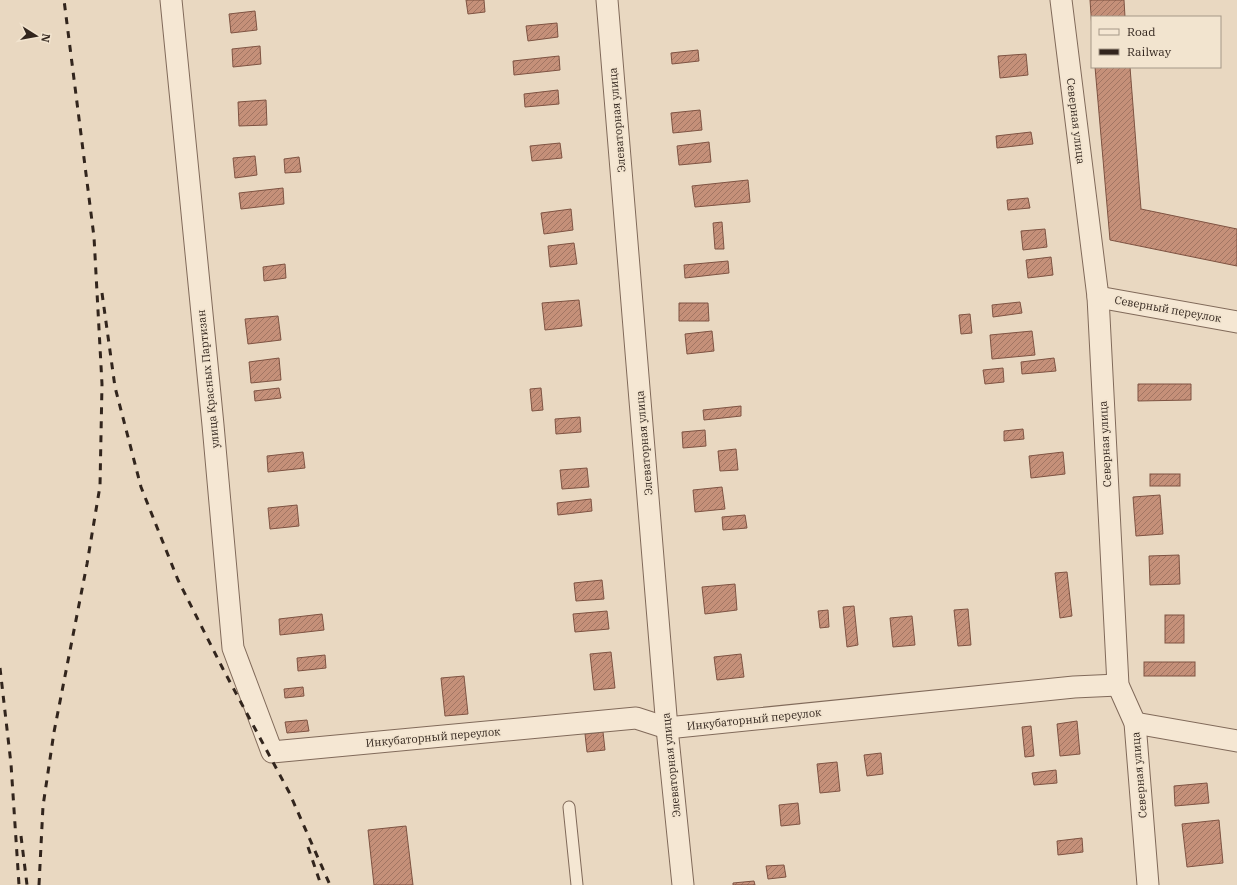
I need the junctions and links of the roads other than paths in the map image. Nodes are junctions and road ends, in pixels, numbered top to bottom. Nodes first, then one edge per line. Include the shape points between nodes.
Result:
1 (171, 0) edge
2 (607, 0) edge
3 (1061, 0) edge
4 (1098, 297) junction
5 (1237, 322) edge
6 (1118, 685) junction
7 (1135, 723) junction
8 (667, 728) junction
9 (1237, 741) edge
10 (272, 752) joint
11 (568, 807) dead end
12 (577, 885) edge
13 (683, 885) edge
14 (1148, 885) edge

1 - 10 street, улица Красных Партизан via 233,648
2 - 8 street, Элеваторная улица
3 - 4 street, Северная улица
4 - 5 street, Северный переулок
4 - 6 street, Северная улица
6 - 7 street, Северная улица
6 - 8 street, Инкубаторный переулок via 1074,687
7 - 9 street
7 - 14 street, Северная улица
8 - 10 street, Инкубаторный переулок via 636,718
8 - 13 street, Элеваторная улица
11 - 12 lane

